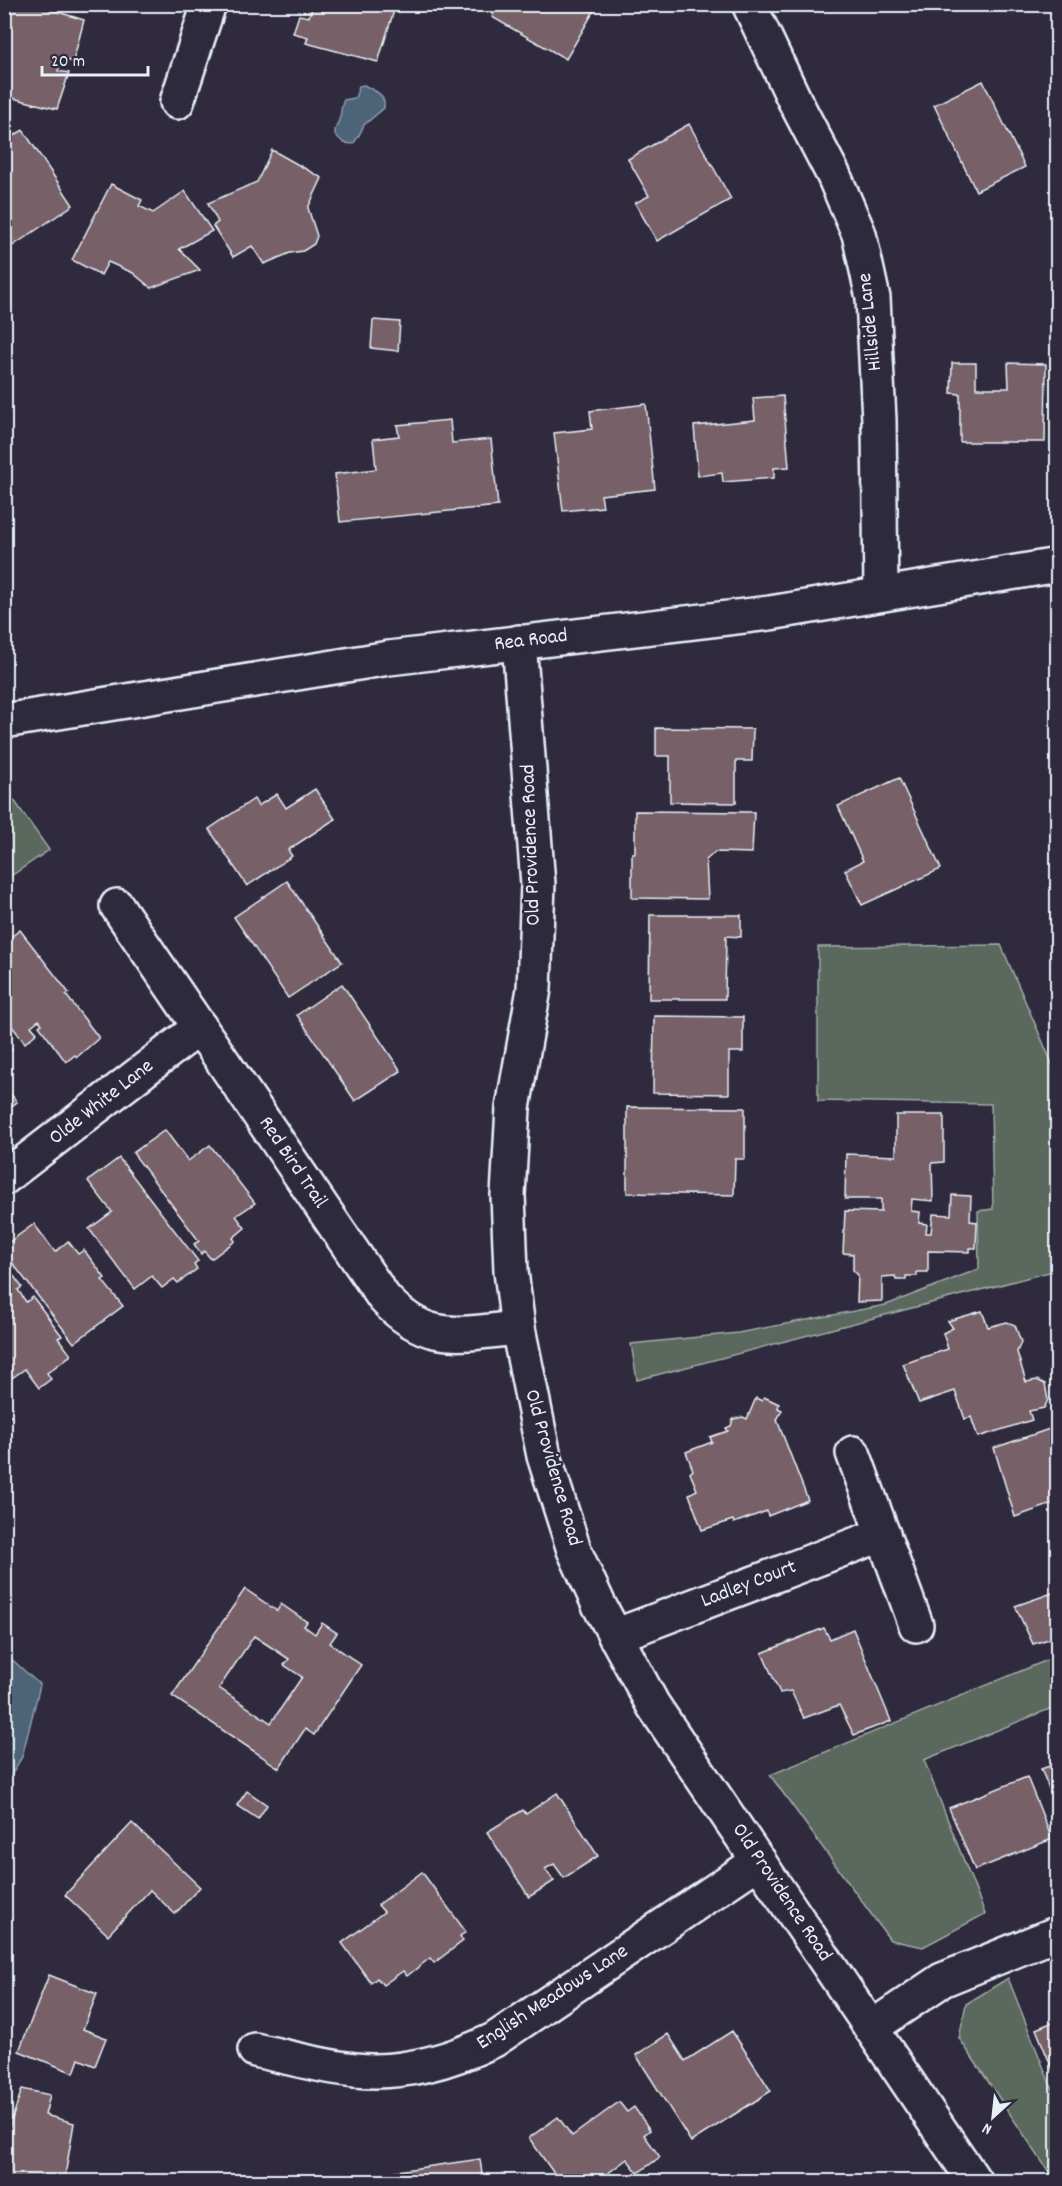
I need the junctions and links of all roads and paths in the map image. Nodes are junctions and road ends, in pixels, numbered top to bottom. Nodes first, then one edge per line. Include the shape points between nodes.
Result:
1 (209, 4) edge
2 (750, 4) edge
3 (177, 102) dead end
4 (1058, 565) edge
5 (881, 594) junction
6 (519, 642) junction
7 (4, 721) edge
8 (117, 906) dead end
9 (200, 1027) junction
10 (4, 1178) edge
11 (518, 1328) junction
12 (853, 1453) dead end
13 (883, 1534) junction
14 (916, 1625) dead end
15 (615, 1636) junction
16 (759, 1862) junction
17 (1058, 1933) edge
18 (871, 2028) junction
19 (255, 2050) dead end
20 (975, 2181) edge

1 - 3 street
2 - 5 street, Hillside Lane via 860,234 873,298
4 - 5 street, Rea Road
5 - 6 street, Rea Road via 770,613
6 - 7 street, Rea Road via 389,658
6 - 11 street, Old Providence Road via 538,884 534,989 513,1108 509,1184 511,1271
8 - 9 street, Red Bird Trail
9 - 10 street, Olde White Lane
9 - 11 street, Red Bird Trail via 398,1313 445,1335
11 - 15 street, Old Providence Road via 554,1487 574,1550
12 - 13 street
13 - 14 street
13 - 15 street, Ladley Court
15 - 16 street, Old Providence Road via 653,1705
16 - 18 street, Old Providence Road
16 - 19 street, English Meadows Lane via 494,2040 466,2054 409,2069 378,2071 354,2070
17 - 18 street via 942,1980
18 - 20 street, Old Providence Road

